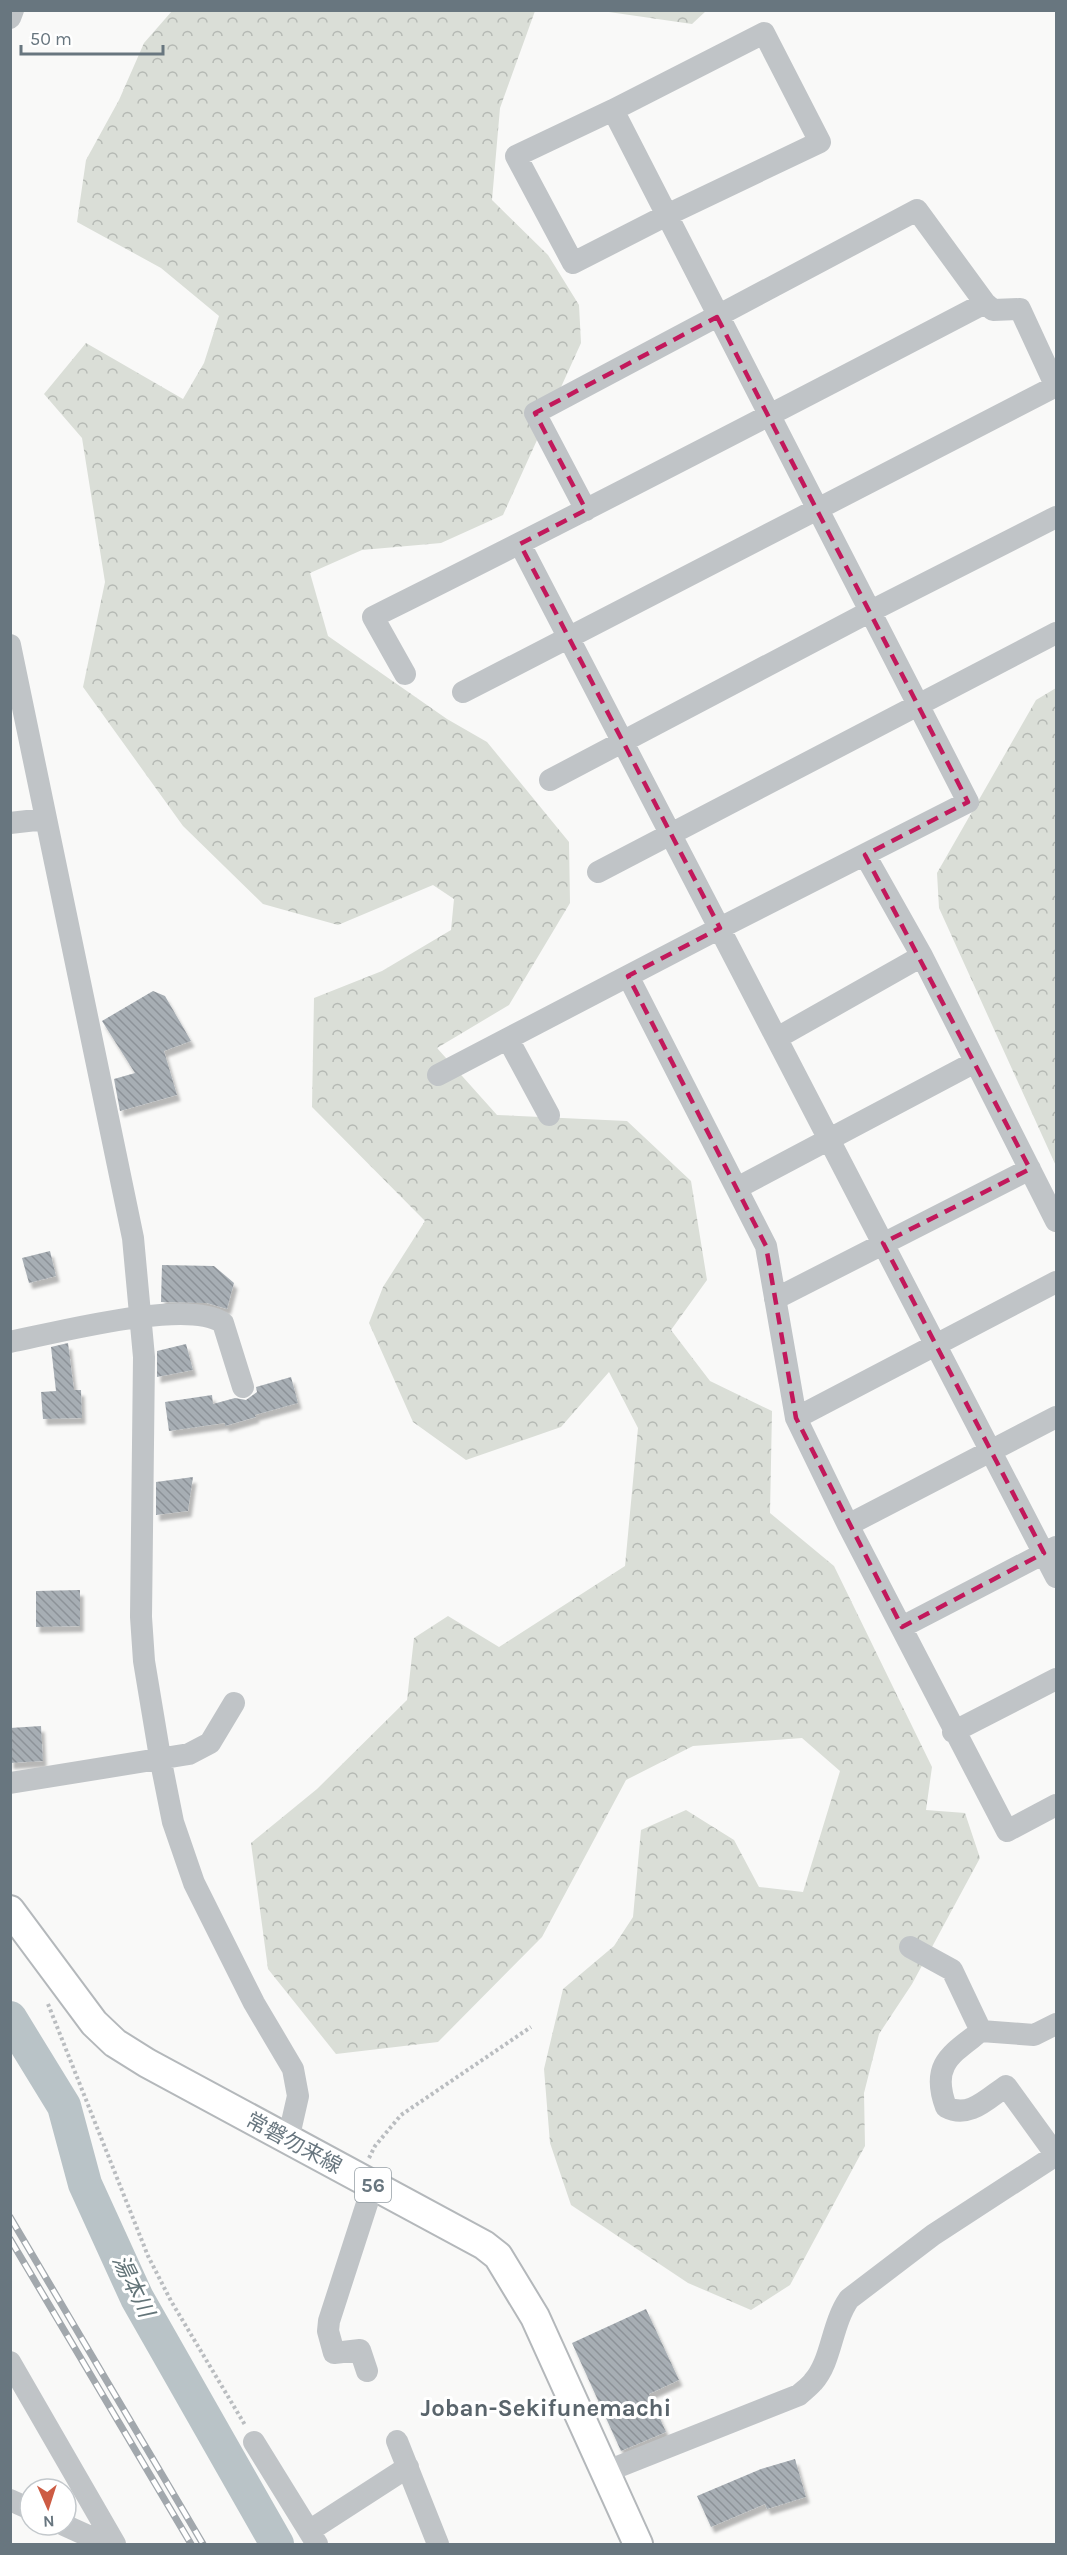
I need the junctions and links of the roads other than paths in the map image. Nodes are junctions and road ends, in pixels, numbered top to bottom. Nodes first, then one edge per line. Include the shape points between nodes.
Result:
1 (13, 10) edge
2 (10, 18) edge
3 (613, 110) junction
4 (667, 214) junction
5 (985, 303) junction
6 (717, 317) junction
7 (1056, 387) edge
8 (769, 416) junction
9 (818, 507) junction
10 (586, 510) junction
11 (1056, 517) edge
12 (520, 544) junction
13 (869, 612) junction
14 (1056, 633) edge
15 (568, 636) junction
16 (10, 645) edge
17 (405, 674) dead end
18 (463, 692) dead end
19 (919, 706) junction
20 (623, 742) junction
21 (550, 780) dead end
22 (45, 819) junction
23 (10, 823) edge
24 (671, 834) junction
25 (865, 855) junction
26 (598, 872) dead end
27 (720, 928) junction
28 (922, 957) junction
29 (628, 976) junction
30 (777, 1038) junction
31 (508, 1039) junction
32 (975, 1062) junction
33 (438, 1076) dead end
34 (549, 1115) dead end
35 (829, 1138) junction
36 (1030, 1168) junction
37 (737, 1188) junction
38 (1056, 1221) edge
39 (883, 1244) junction
40 (1056, 1282) edge
41 (775, 1299) junction
42 (141, 1315) junction
43 (10, 1342) edge
44 (937, 1346) junction
45 (243, 1388) dead end
46 (1056, 1417) edge
47 (796, 1418) junction
48 (991, 1450) junction
49 (848, 1525) junction
50 (1050, 1550) edge
51 (1056, 1577) edge
52 (902, 1627) junction
53 (1056, 1679) edge
54 (234, 1703) dead end
55 (953, 1732) junction
56 (160, 1757) junction
57 (10, 1783) edge
58 (1056, 1805) edge
59 (10, 1910) edge
60 (910, 1947) dead end
61 (1056, 2024) edge
62 (981, 2031) junction
63 (288, 2139) junction
64 (1056, 2155) edge
65 (366, 2181) junction
66 (10, 2362) edge
67 (367, 2371) dead end
68 (397, 2441) dead end
69 (254, 2442) road end
70 (408, 2467) junction
71 (605, 2472) junction
72 (78, 2531) edge
73 (313, 2538) edge
74 (106, 2544) edge
75 (115, 2544) edge
76 (438, 2544) edge
77 (638, 2544) edge

1 - 2 street
3 - 4 street
3 - 4 street via 516,156 573,263
3 - 4 street via 764,33 820,142
4 - 6 street
5 - 6 street via 917,210
5 - 7 street via 993,310 1020,309
5 - 8 street
6 - 8 street
6 - 10 street via 535,413
7 - 9 street
8 - 9 street
8 - 10 street
9 - 13 street
9 - 15 street
10 - 12 street
11 - 13 street
12 - 15 street
12 - 17 street via 373,617
13 - 19 street
13 - 20 street
14 - 19 street
15 - 18 street
15 - 20 street
16 - 22 street
19 - 24 street
19 - 25 street via 968,802
20 - 21 street
20 - 24 street
22 - 23 street
22 - 42 street via 122,1179
24 - 26 street
24 - 27 street
25 - 27 street
25 - 28 street
27 - 29 street
27 - 30 street
28 - 30 street
28 - 32 street
29 - 31 street
29 - 37 street
30 - 35 street
31 - 33 street
31 - 34 street
32 - 35 street
32 - 36 street
35 - 37 street
35 - 39 street
36 - 38 street
36 - 39 street
37 - 41 street via 766,1246
39 - 41 street
39 - 44 street
40 - 44 street
41 - 47 street
42 - 43 street
42 - 45 street via 202,1315 223,1323
42 - 56 street via 141,1617
44 - 47 street
44 - 48 street
46 - 48 street
47 - 49 street
48 - 49 street
48 - 50 street
49 - 52 street
50 - 51 street
50 - 52 street
52 - 55 street
53 - 55 street
54 - 56 street via 210,1743 189,1754
55 - 58 street via 1007,1831
56 - 57 street
56 - 63 street via 173,1822 194,1883 254,2003 293,2069 298,2096
59 - 63 main road, 常磐勿来線 / 56 via 94,2023 116,2043
60 - 62 street via 952,1970
61 - 62 street via 1034,2035
62 - 64 street via 942,2064 941,2095 946,2107 955,2112 971,2111 1006,2086
63 - 65 main road, 常磐勿来線 / 56
64 - 71 street via 933,2235 849,2299 839,2313 824,2363 814,2382 799,2395
65 - 67 street via 328,2331 334,2353 360,2350
65 - 71 main road, 常磐勿来線 / 56 via 498,2256 535,2317
66 - 75 street
68 - 70 street
69 - 73 street
70 - 73 street
70 - 76 street
71 - 77 main road, 常磐勿来線 / 56
72 - 74 street

